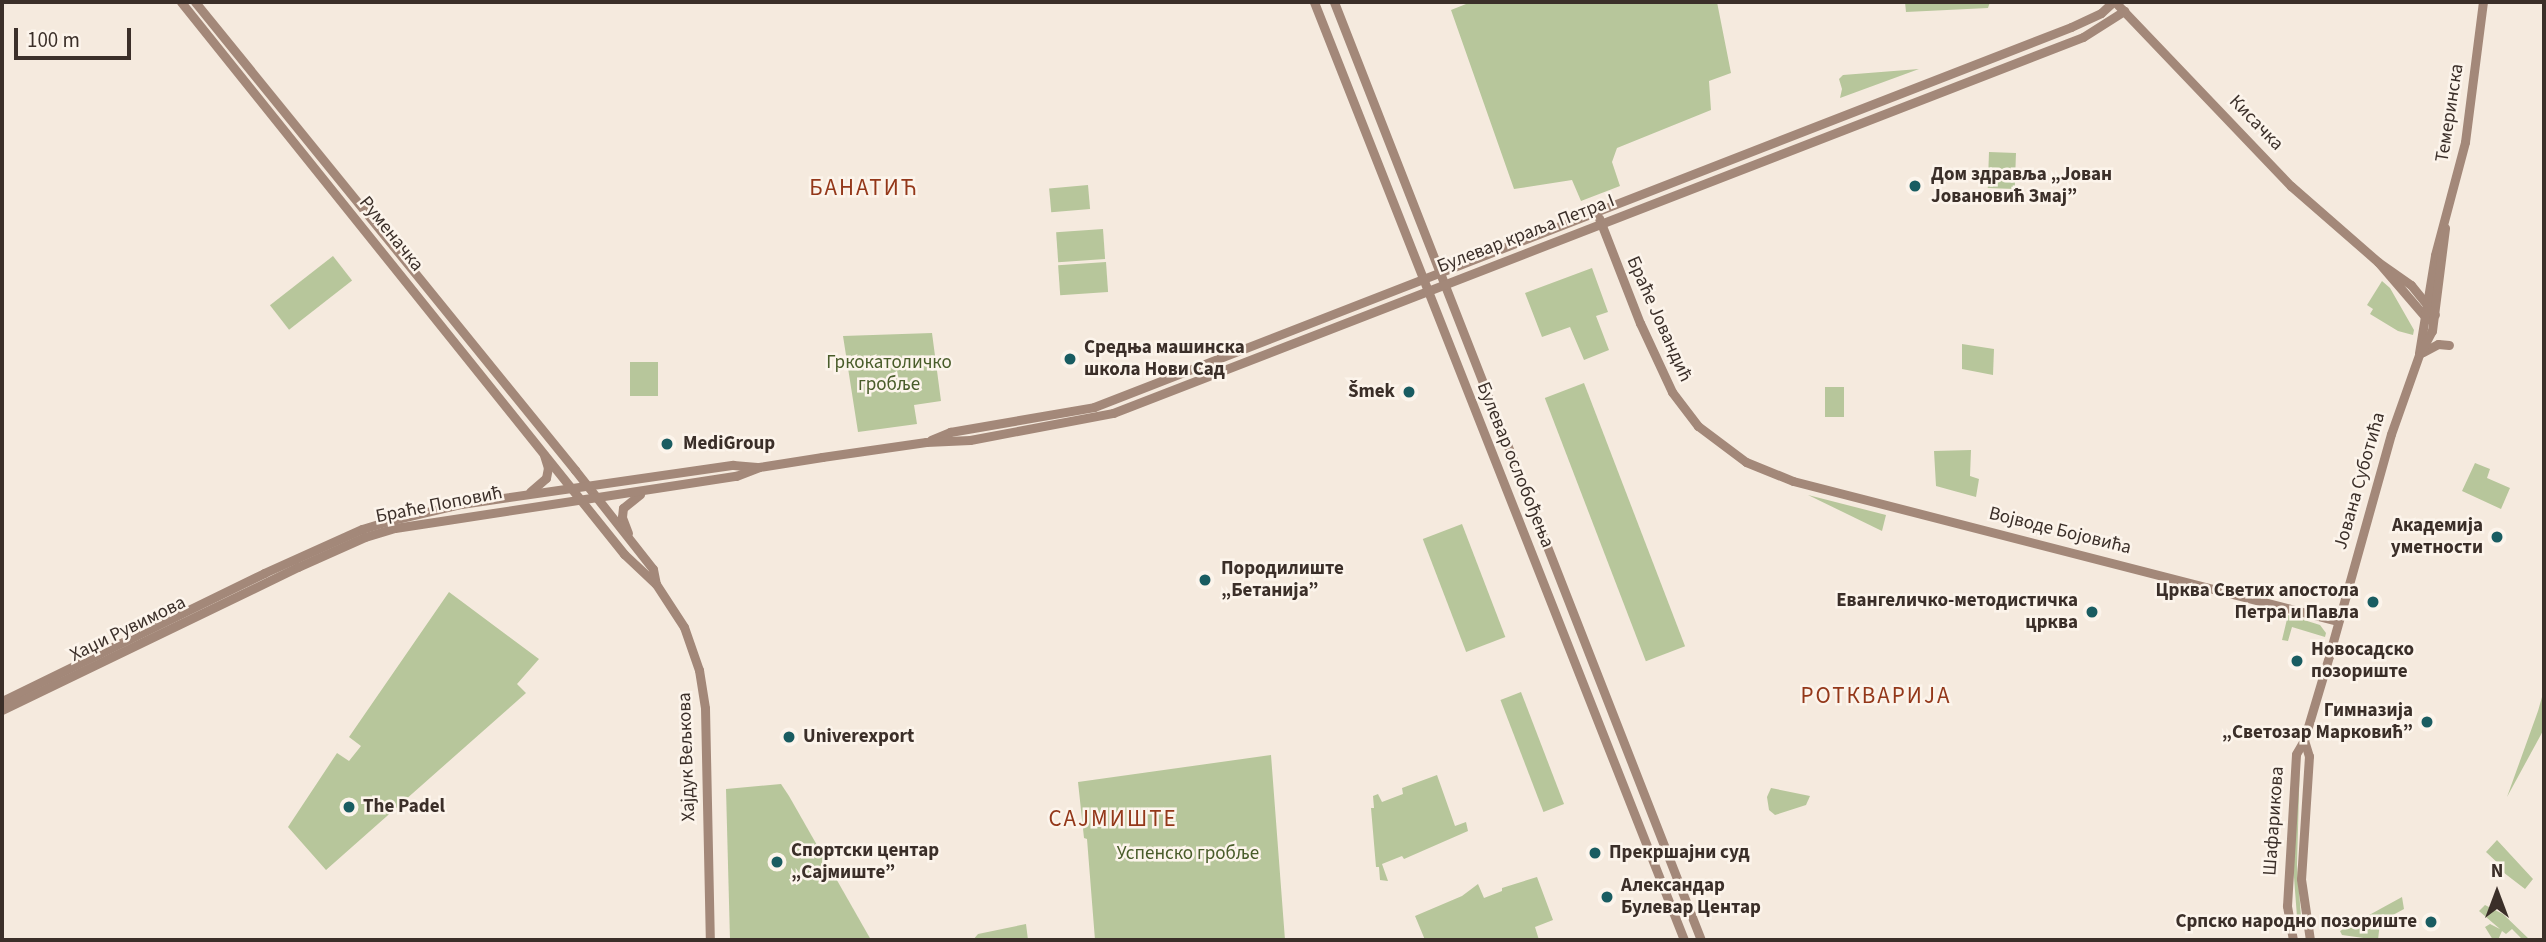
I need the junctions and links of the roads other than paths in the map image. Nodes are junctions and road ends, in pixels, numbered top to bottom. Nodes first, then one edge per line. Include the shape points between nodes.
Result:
1 (1314, 2) edge
2 (1334, 2) edge
3 (2114, 2) edge
4 (2483, 2) edge
5 (198, 3) edge
6 (184, 4) edge
7 (2124, 11) junction
8 (1597, 213) junction
9 (1601, 224) junction
10 (2445, 228) junction
11 (2378, 262) junction
12 (1440, 273) junction
13 (2431, 277) junction
14 (1423, 280) junction
15 (1444, 285) junction
16 (2411, 285) junction
17 (1428, 291) junction
18 (2427, 305) junction
19 (2430, 316) junction
20 (2433, 325) joint
21 (2449, 345) dead end
22 (2419, 355) junction
23 (926, 442) junction
24 (544, 453) junction
25 (759, 467) junction
26 (1774, 474) joint
27 (588, 487) junction
28 (573, 489) junction
29 (648, 490) junction
30 (524, 495) junction
31 (596, 498) junction
32 (581, 499) junction
33 (633, 544) junction
34 (267, 577) junction
35 (656, 584) junction
36 (2338, 621) junction
37 (2, 701) edge
38 (2, 710) edge
39 (2304, 740) junction
40 (710, 940) edge
41 (1684, 940) edge
42 (1701, 940) edge
43 (2293, 940) edge
44 (2310, 940) edge

1 - 14 street, Булевар ослобођења
2 - 12 street, Булевар ослобођења
3 - 7 street, Кисачка
3 - 8 street, Булевар краља Петра I via 2082,22
4 - 10 street, Темеринска via 2468,124
5 - 6 street
5 - 27 street, Руменачка
6 - 24 street, Руменачка
7 - 9 street, Булевар краља Петра I via 2083,37
7 - 11 street, Кисачка via 2291,186
8 - 9 street, Браће Јовандић
8 - 12 street, Булевар краља Петра I
9 - 15 street, Булевар краља Петра I
9 - 26 street, Браће Јовандић via 1643,330 1681,405 1713,439 1746,462
10 - 13 street, Темеринска
10 - 19 street, Темеринска
11 - 16 street, Кисачка
11 - 19 street, Кисачка
12 - 14 street, Булевар краља Петра I
12 - 15 street, Булевар ослобођења
13 - 16 street via 2421,285
13 - 18 street, Темеринска
14 - 17 street, Булевар ослобођења
14 - 23 street, Булевар краља Петра I via 1094,407 950,432
15 - 17 street, Булевар краља Петра I
15 - 42 street, Булевар ослобођења
16 - 18 street, Кисачка
17 - 23 street, Булевар краља Петра I via 1100,417 951,442
17 - 41 street, Булевар ослобођења
18 - 19 street, Темеринска
19 - 20 street, Кисачка
19 - 22 street, Јована Суботића
20 - 22 street, Јована Суботића
21 - 22 street via 2434,346
22 - 36 street, Јована Суботића via 2391,434
23 - 25 street, Булевар краља Петра I
24 - 28 street, Руменачка
24 - 30 street via 546,478
25 - 27 street, Булевар краља Петра I via 733,465
25 - 29 street, Булевар краља Петра I via 736,476
26 - 36 street, Војводе Бојовића
27 - 28 street, Булевар краља Петра I
27 - 31 street, Хајдук Вељкова
28 - 30 street, Браће Поповић
28 - 32 street, Хајдук Вељкова
29 - 31 street, Булевар краља Петра I
29 - 33 street via 623,508
30 - 34 street, Браће Поповић via 461,504 362,529
31 - 32 street, Булевар краља Петра I
31 - 33 street, Хајдук Вељкова
32 - 34 street, Браће Поповић via 395,528
32 - 35 street, Хајдук Вељкова via 638,570
33 - 35 street, Хајдук Вељкова via 653,569
34 - 37 street, Хаџи Рувимова
34 - 38 street, Хаџи Рувимова
35 - 40 street, Хајдук Вељкова via 684,627 702,682
36 - 39 street, Јована Суботића
39 - 43 street, Шафарикова via 2296,754 2287,885
39 - 44 street, Шафарикова via 2309,750 2301,866

